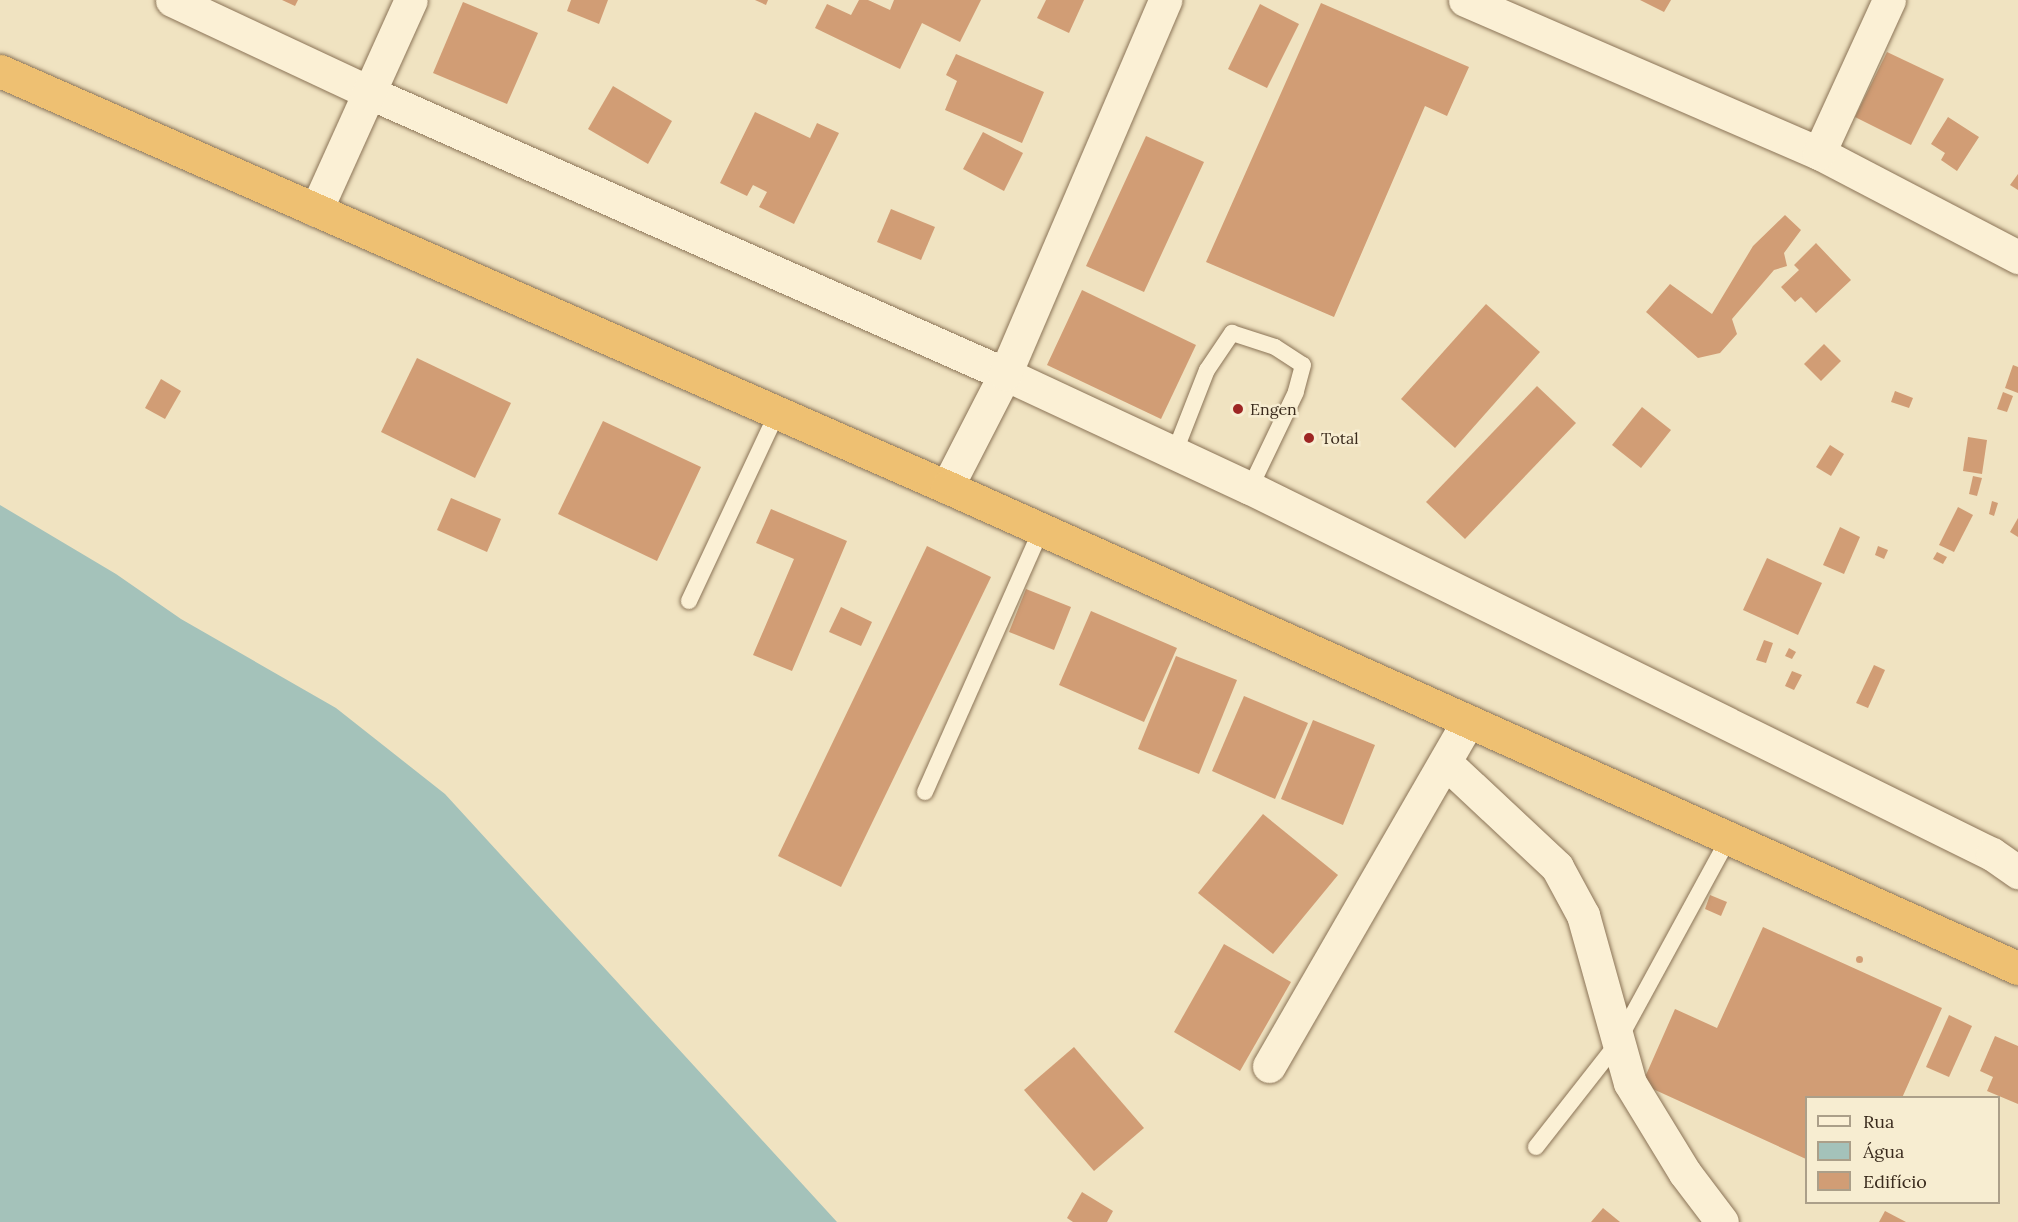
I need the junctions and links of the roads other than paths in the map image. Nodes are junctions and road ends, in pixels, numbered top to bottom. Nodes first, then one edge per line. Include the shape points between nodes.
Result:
1 (172, 0) edge
2 (411, 0) edge
3 (1165, 0) edge
4 (1465, 0) edge
5 (1889, 0) edge
6 (0, 71) edge
7 (368, 92) junction
8 (1819, 153) junction
9 (316, 210) junction
10 (2018, 257) edge
11 (1005, 374) junction
12 (777, 413) junction
13 (1174, 454) junction
14 (947, 488) junction
15 (1250, 488) junction
16 (1041, 530) junction
17 (689, 601) dead end
18 (1467, 723) junction
19 (1446, 763) junction
20 (925, 792) dead end
21 (1728, 840) junction
22 (2018, 872) edge
23 (2018, 968) edge
24 (1616, 1045) junction
25 (1269, 1066) dead end
26 (1536, 1147) dead end
27 (1722, 1222) edge

1 - 7 street
2 - 7 street
3 - 11 street
4 - 8 street
5 - 8 street
6 - 9 highway
7 - 9 street
7 - 11 street
8 - 10 street
9 - 12 highway
11 - 13 street
11 - 14 street
12 - 14 highway
12 - 17 lane
13 - 15 street
13 - 15 lane via 1207,370 1232,333 1275,347 1303,365 1296,392
14 - 16 highway
15 - 22 street via 1981,849
16 - 18 highway
16 - 20 lane
18 - 19 street
18 - 21 highway
19 - 24 street via 1557,867 1582,915
19 - 25 street
21 - 23 highway
21 - 24 lane
24 - 26 lane
24 - 27 street via 1630,1083 1685,1173

